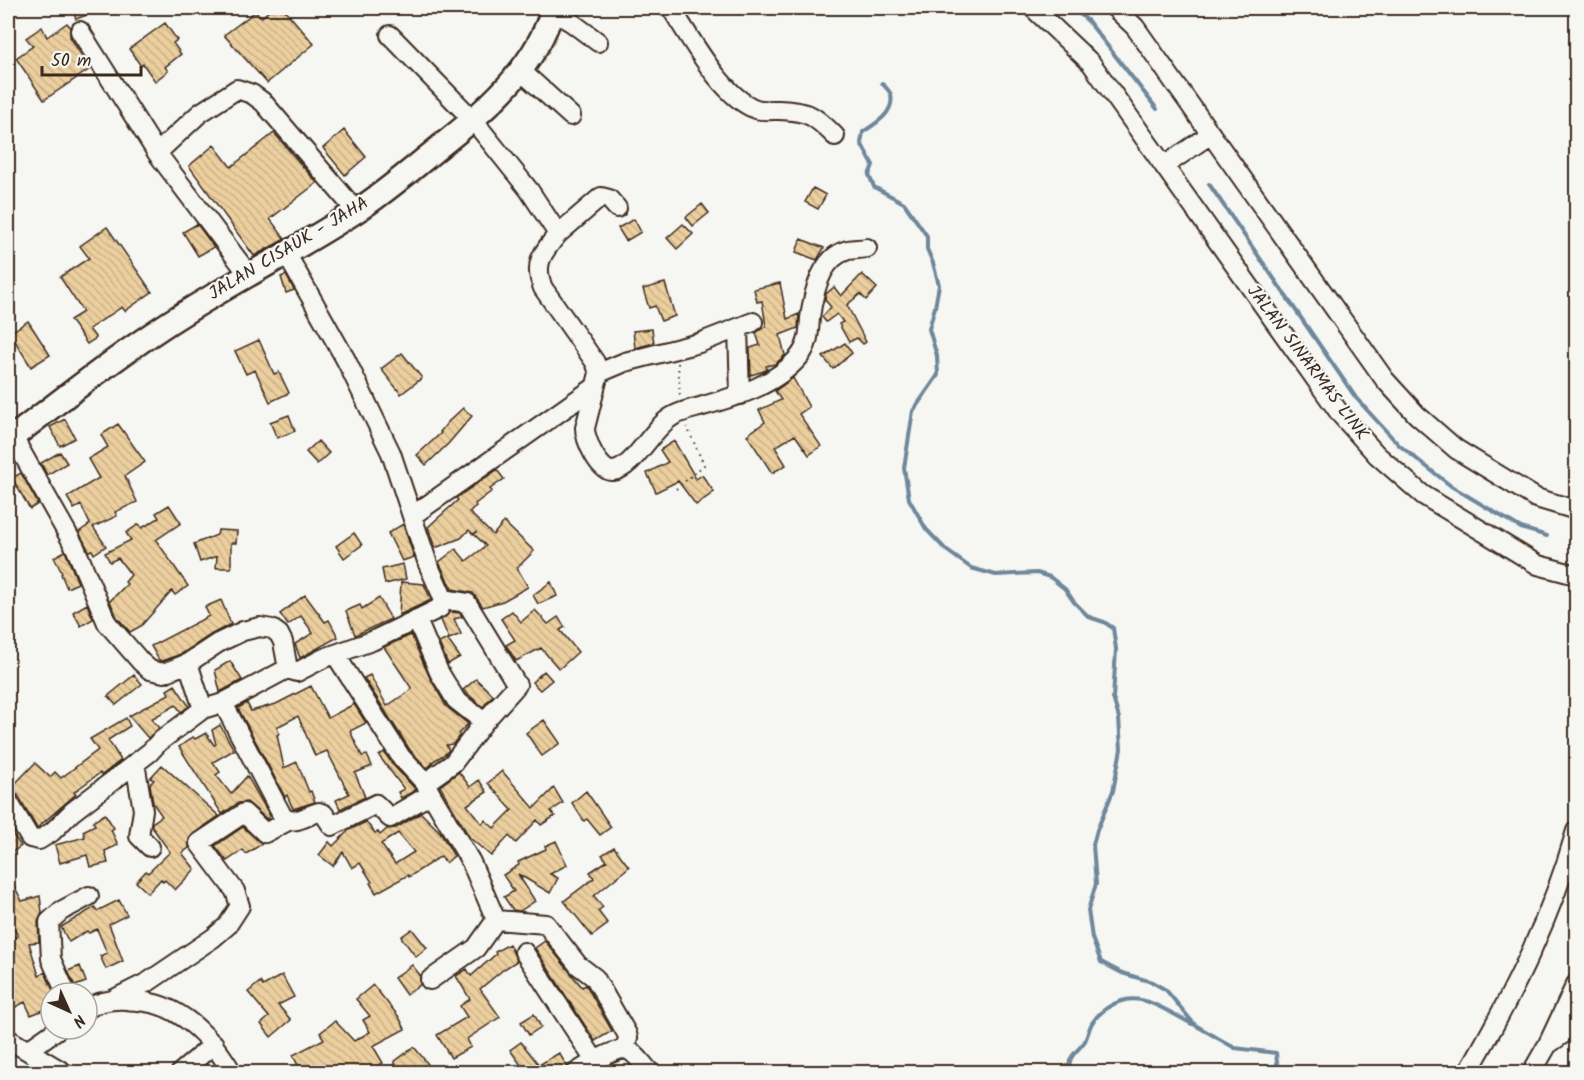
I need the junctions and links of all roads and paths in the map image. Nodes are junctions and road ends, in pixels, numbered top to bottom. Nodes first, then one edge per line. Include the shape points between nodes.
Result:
1 (671, 8) edge
2 (1033, 8) edge
3 (1115, 8) edge
4 (553, 9) edge
5 (80, 31) dead end
6 (390, 34) dead end
7 (598, 42) dead end
8 (520, 70) junction
9 (571, 116) dead end
10 (473, 120) junction
11 (1211, 134) junction
12 (835, 136) dead end
13 (157, 153) junction
14 (1164, 165) junction
15 (618, 207) dead end
16 (357, 212) junction
17 (558, 234) junction
18 (867, 248) dead end
19 (286, 253) junction
20 (249, 275) junction
21 (597, 380) junction
22 (740, 395) junction
23 (9, 434) edge
24 (1576, 510) edge
25 (412, 516) junction
26 (1576, 575) edge
27 (443, 599) junction
28 (417, 620) junction
29 (335, 654) junction
30 (188, 663) junction
31 (288, 669) junction
32 (223, 703) junction
33 (203, 709) junction
34 (484, 722) junction
35 (135, 763) junction
36 (428, 788) junction
37 (8, 801) edge
38 (288, 821) junction
39 (1576, 831) edge
40 (150, 847) dead end
41 (90, 896) dead end
42 (496, 920) junction
43 (524, 952) dead end
44 (430, 980) dead end
45 (61, 981) edge
46 (1576, 984) edge
47 (114, 999) junction
48 (99, 1004) edge
49 (1576, 1025) edge
50 (8, 1039) edge
51 (41, 1041) edge
52 (214, 1044) junction
53 (1548, 1044) junction
54 (626, 1049) junction
55 (28, 1050) junction
56 (596, 1061) junction
57 (229, 1067) dead end
58 (63, 1072) edge
59 (182, 1072) edge
60 (577, 1072) edge
61 (651, 1072) edge
62 (1468, 1072) edge
63 (1532, 1072) edge

1 - 12 street via 733,94 757,110 793,110 816,117
2 - 14 street, JALAN SINARMAS LINK via 1091,63
3 - 11 street via 1135,27
4 - 7 street
4 - 8 main road, JALAN CISAUK - JAHA via 535,52
5 - 13 street
6 - 10 street
8 - 9 street
8 - 10 main road, JALAN CISAUK - JAHA
10 - 16 main road, JALAN CISAUK - JAHA
10 - 17 street via 529,190
11 - 14 street
11 - 24 street via 1385,380 1417,415 1456,449 1536,498
13 - 16 street via 200,113 237,90 252,94 280,120
13 - 20 street
14 - 26 street, JALAN SINARMAS LINK via 1341,415 1377,455 1423,495 1482,532 1538,565
15 - 17 street via 601,197
16 - 19 main road, JALAN CISAUK - JAHA
17 - 21 street via 540,259 538,275 595,362
18 - 22 street via 847,250 823,271 806,347 797,359 786,371
19 - 20 main road, JALAN CISAUK - JAHA
19 - 25 street via 346,360 386,443
20 - 23 main road, JALAN CISAUK - JAHA via 159,329 103,370 76,379
21 - 22 street via 625,362 699,343 745,325
21 - 22 street via 585,435 603,468 609,471 626,465 672,416
21 - 25 street
23 - 30 street via 75,547 107,623 150,670 164,674
25 - 27 street
27 - 28 street via 440,608
27 - 34 street via 467,603 516,682
28 - 29 street
28 - 34 street via 439,672 456,700
29 - 31 street via 297,672
29 - 36 street via 401,758
30 - 31 street via 218,643 260,627 279,634
30 - 33 street
31 - 32 street
32 - 33 street
32 - 38 street
33 - 35 street
34 - 36 street
35 - 37 street via 39,840 30,838
35 - 40 street via 143,810 140,836
36 - 38 street via 390,818 376,804 332,825 319,812
36 - 42 street via 471,862
38 - 47 street via 265,833 244,813 199,843 235,891 240,906 213,938
39 - 62 street via 1539,933 1499,1018
41 - 45 street via 49,922 51,959
42 - 44 street via 476,948
42 - 54 street via 546,924 578,965 595,978 627,1034
43 - 56 street
46 - 53 street
47 - 48 street
47 - 52 street via 152,1003 176,1013
49 - 53 street
50 - 55 street
51 - 55 street
52 - 57 street
52 - 59 street
53 - 63 street
54 - 56 street
54 - 61 street
55 - 58 street
56 - 60 street

